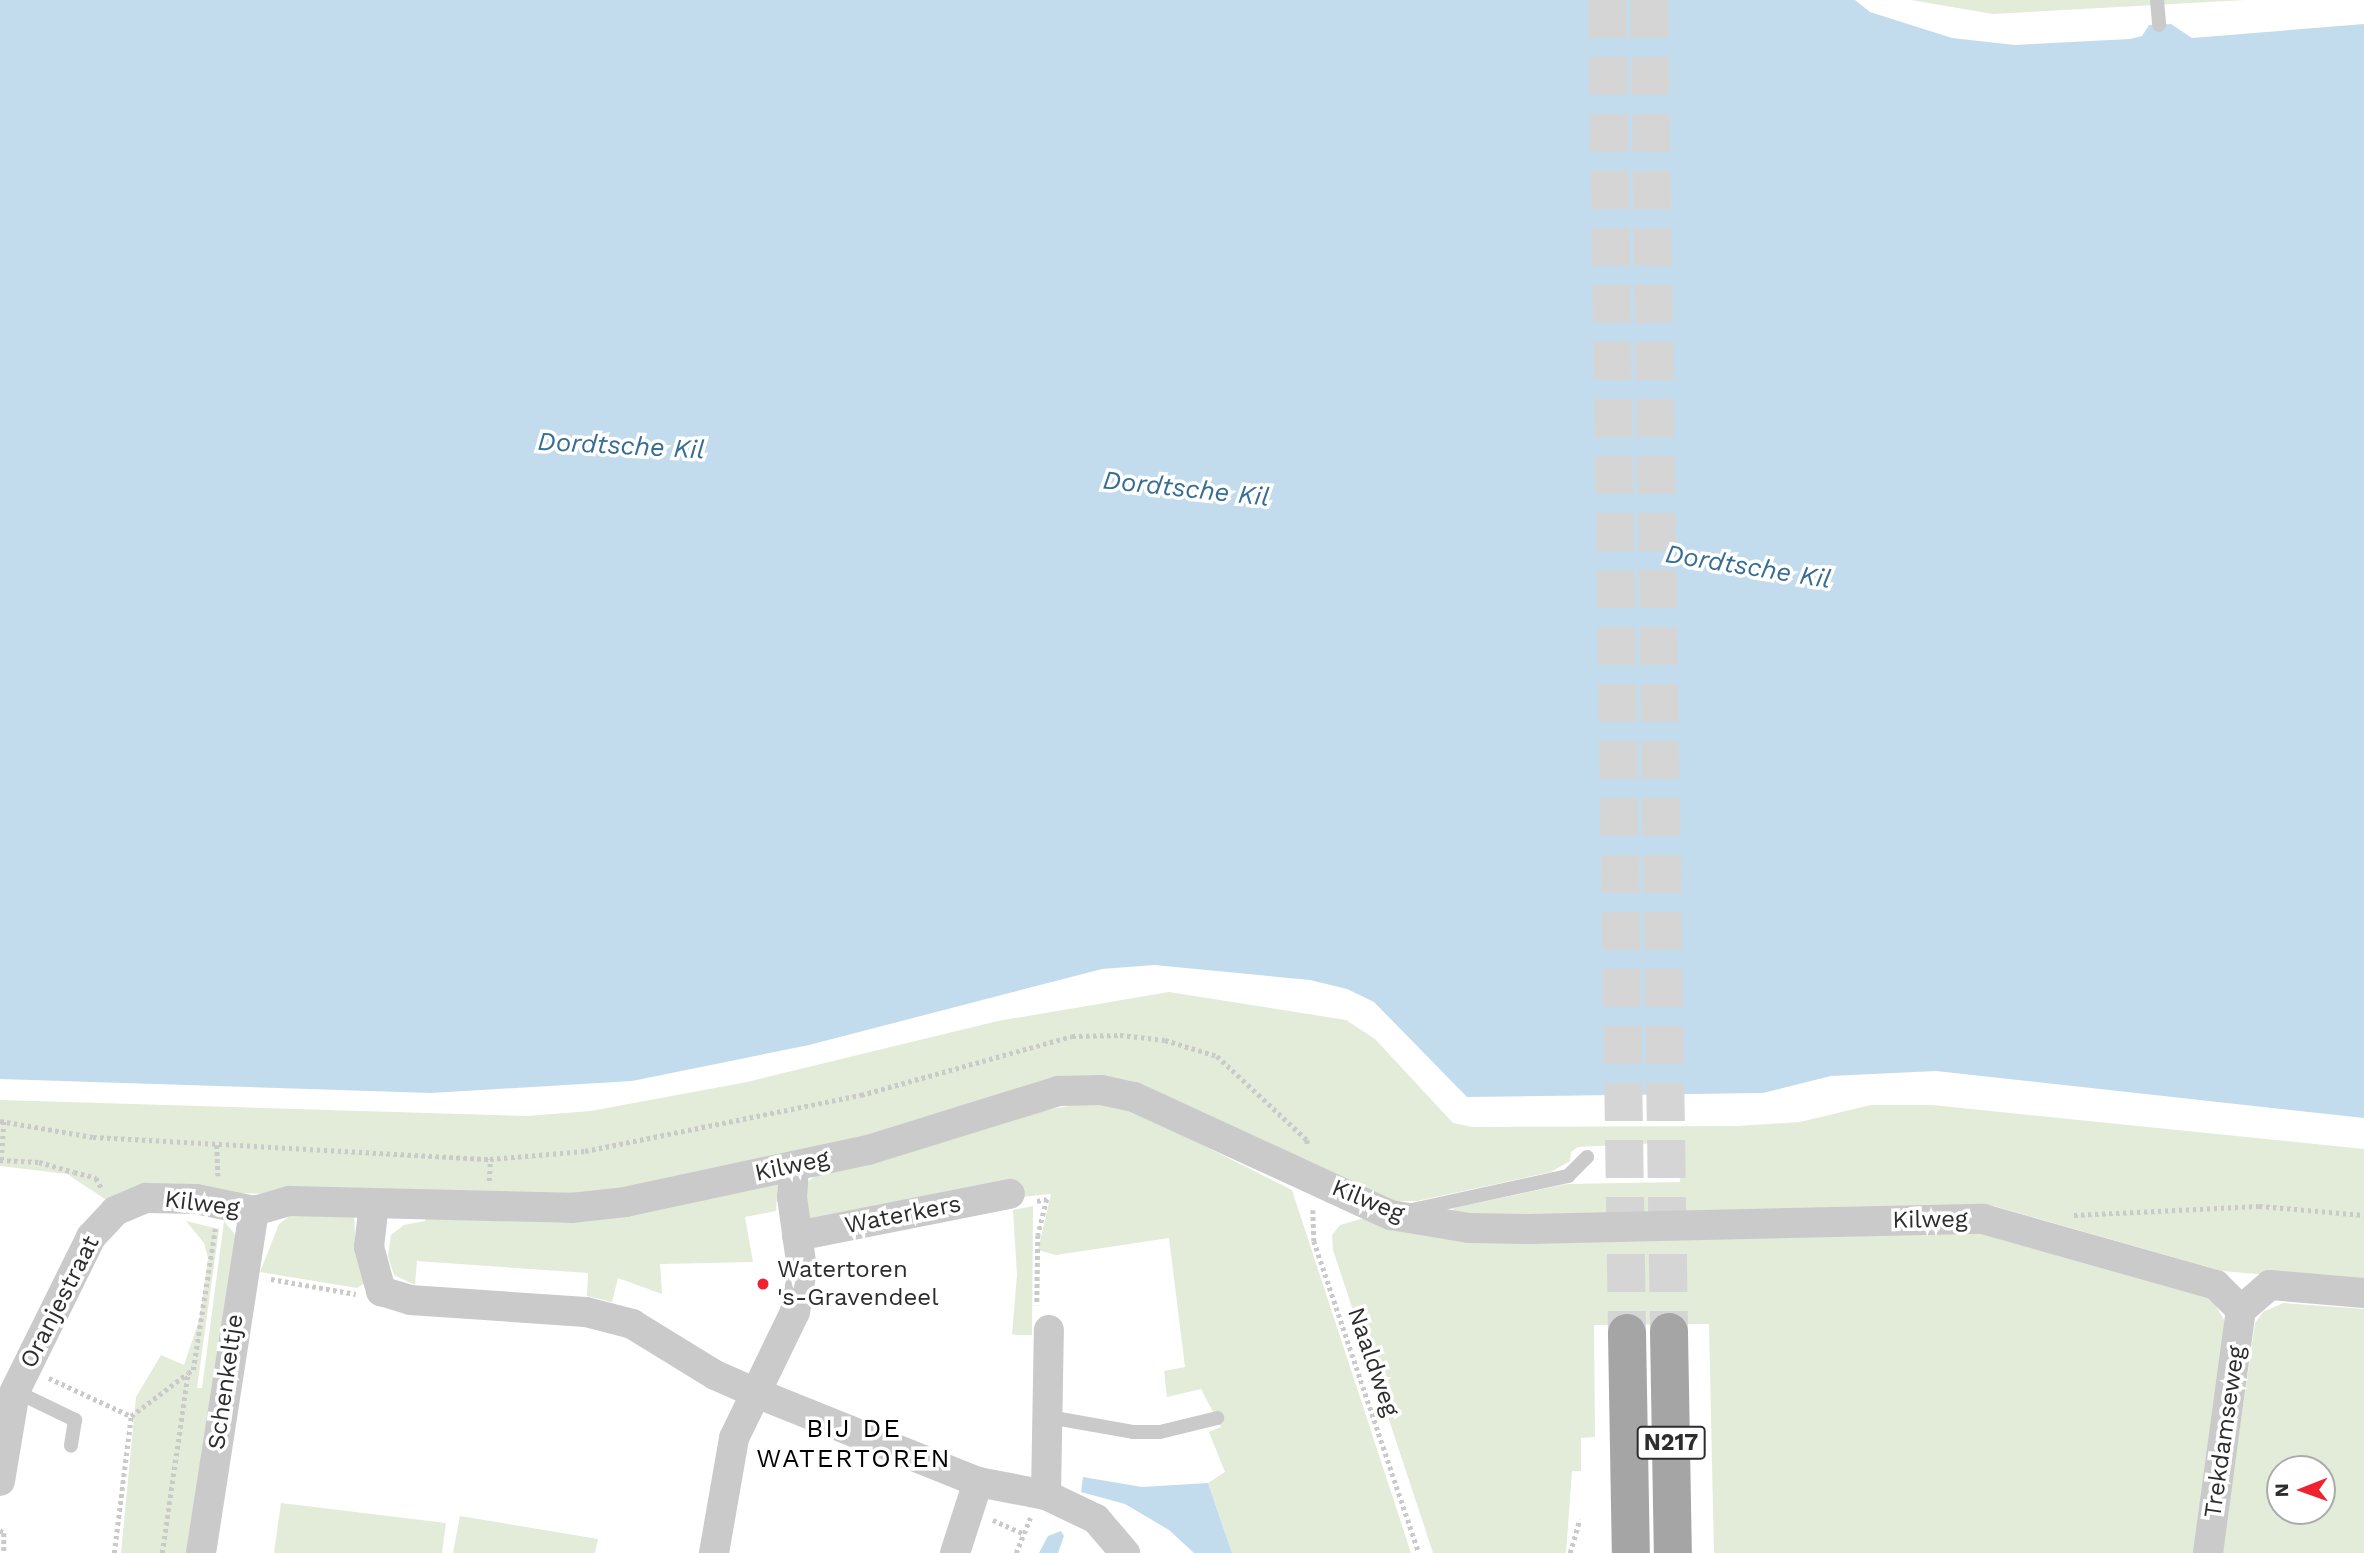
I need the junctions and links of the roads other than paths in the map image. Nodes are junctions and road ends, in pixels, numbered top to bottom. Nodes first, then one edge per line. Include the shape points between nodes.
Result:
1 (2157, 0) edge
2 (2160, 25) dead end
3 (1587, 1157) dead end
4 (794, 1166) junction
5 (1010, 1194) dead end
6 (374, 1203) junction
7 (115, 1211) joint
8 (254, 1211) junction
9 (1391, 1215) junction
10 (797, 1236) junction
11 (2364, 1293) edge
12 (2241, 1310) junction
13 (1049, 1330) road end
14 (1669, 1332) tunnel mouth
15 (1627, 1333) tunnel mouth
16 (14, 1374) edge
17 (754, 1392) junction
18 (1049, 1417) junction
19 (1217, 1418) dead end
20 (71, 1446) dead end
21 (0, 1481) edge
22 (978, 1482) junction
23 (1041, 1495) junction
24 (201, 1553) edge
25 (714, 1553) edge
26 (955, 1553) edge
27 (1125, 1553) edge
28 (1630, 1553) edge
29 (1672, 1553) edge
30 (2208, 1553) edge

1 - 2 lane
3 - 9 lane via 1568,1176
4 - 6 street, Kilweg via 625,1202 571,1208
4 - 9 street, Kilweg via 868,1150 1059,1091 1101,1090 1134,1097
4 - 10 street
5 - 10 street, Waterkers
6 - 8 street, Kilweg via 290,1201
6 - 17 street via 369,1247 381,1292 410,1300 586,1312 632,1324 715,1375
7 - 8 street, Kilweg via 146,1198 219,1197
7 - 16 street, Oranjestraat via 91,1237
8 - 24 street, Schenkeltje
9 - 12 street, Kilweg via 1469,1228 1529,1229 1983,1219 2216,1285
10 - 17 street via 802,1269 795,1312
11 - 12 street via 2270,1285
12 - 30 street, Trekdamseweg
13 - 18 street
14 - 29 main road, N217
15 - 28 main road, N217
16 - 20 lane via 75,1420
16 - 21 street, Oranjestraat
17 - 22 street
17 - 25 street via 734,1438
18 - 19 lane via 1133,1432 1192,1428
18 - 23 street
22 - 23 street
22 - 26 street
23 - 27 street via 1096,1519

